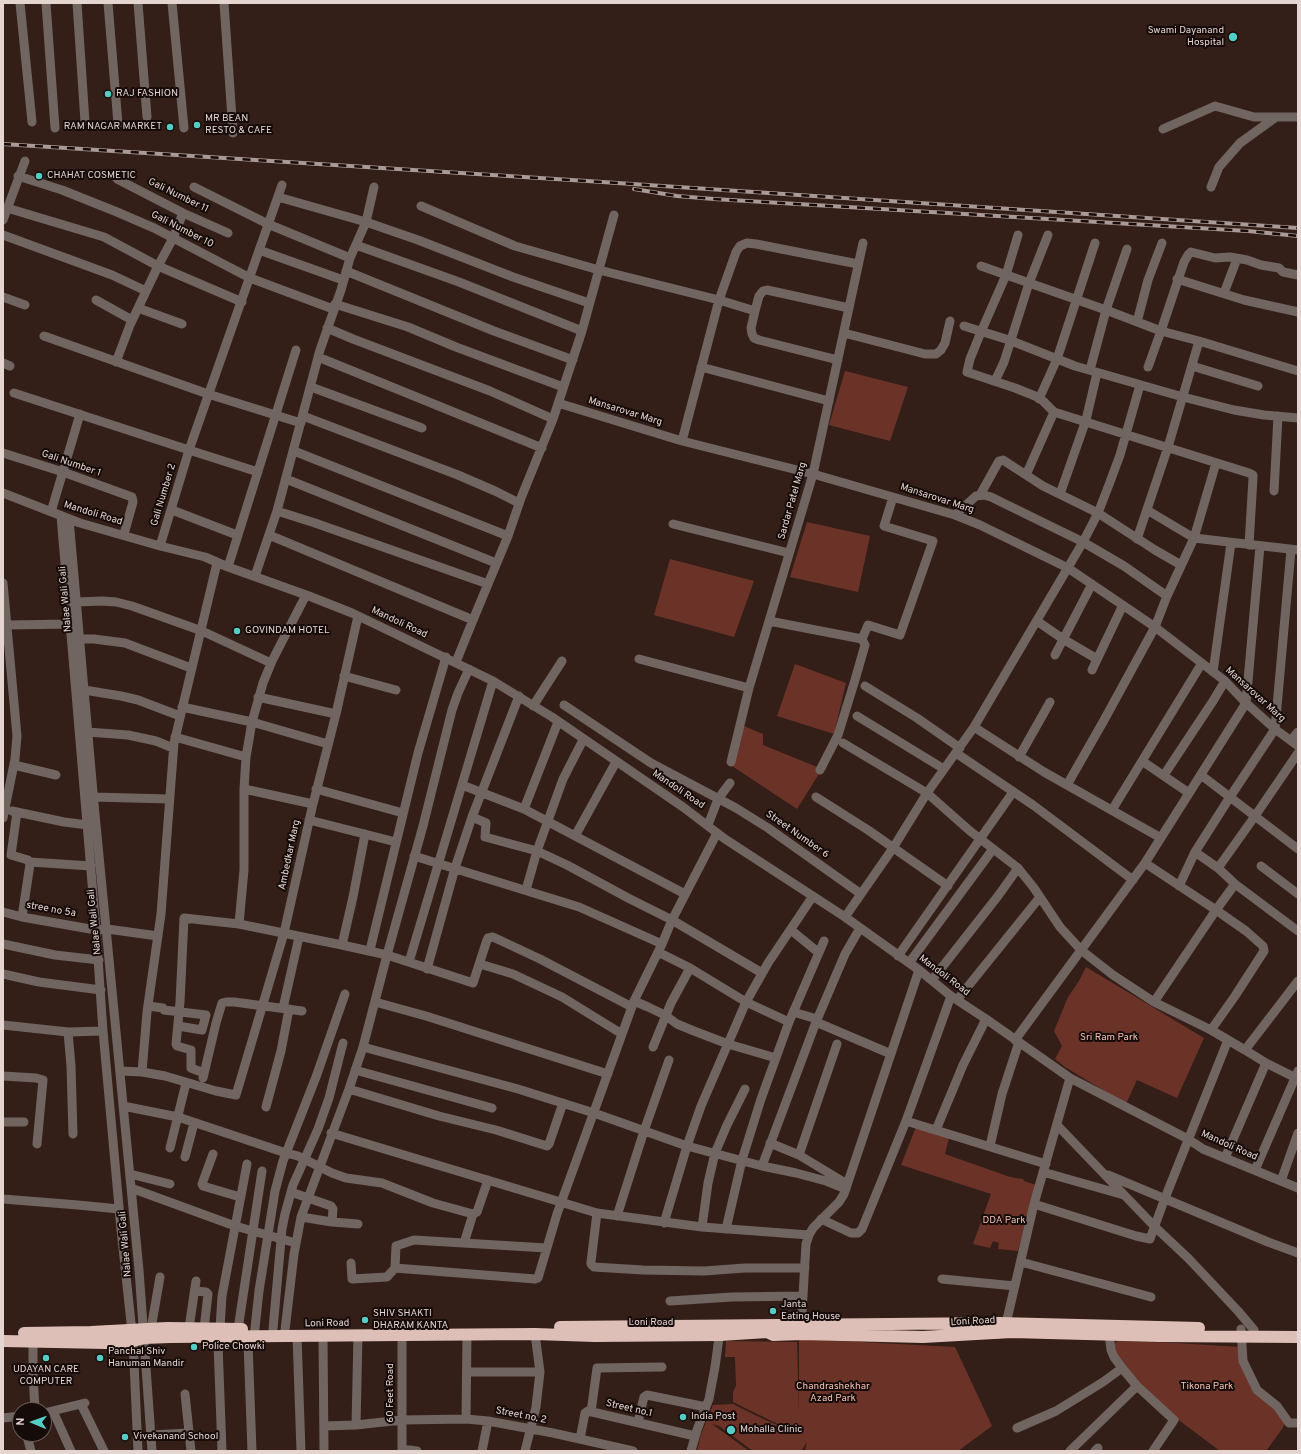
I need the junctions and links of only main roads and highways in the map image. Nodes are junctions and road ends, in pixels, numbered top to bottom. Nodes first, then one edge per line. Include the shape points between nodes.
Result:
1 (1005, 1328) junction
2 (720, 1330) junction
3 (1298, 1330) edge
4 (139, 1332) junction
5 (3, 1333) edge
6 (1240, 1333) junction
7 (252, 1336) junction
8 (1298, 1337) edge
9 (3, 1341) edge

1 - 2 highway, Loni Road via 923,1337 801,1329 773,1335 767,1332
1 - 6 highway, Loni Road
1 - 6 highway, Loni Road via 1012,1332
2 - 7 highway, Loni Road via 595,1336
2 - 7 highway, Loni Road via 279,1329
3 - 6 highway, Loni Road via 1254,1330
4 - 5 highway, Loni Road
4 - 7 highway, Loni Road
4 - 7 highway, Loni Road via 220,1328 238,1329
4 - 9 highway, Loni Road via 106,1343
6 - 8 highway, Loni Road

